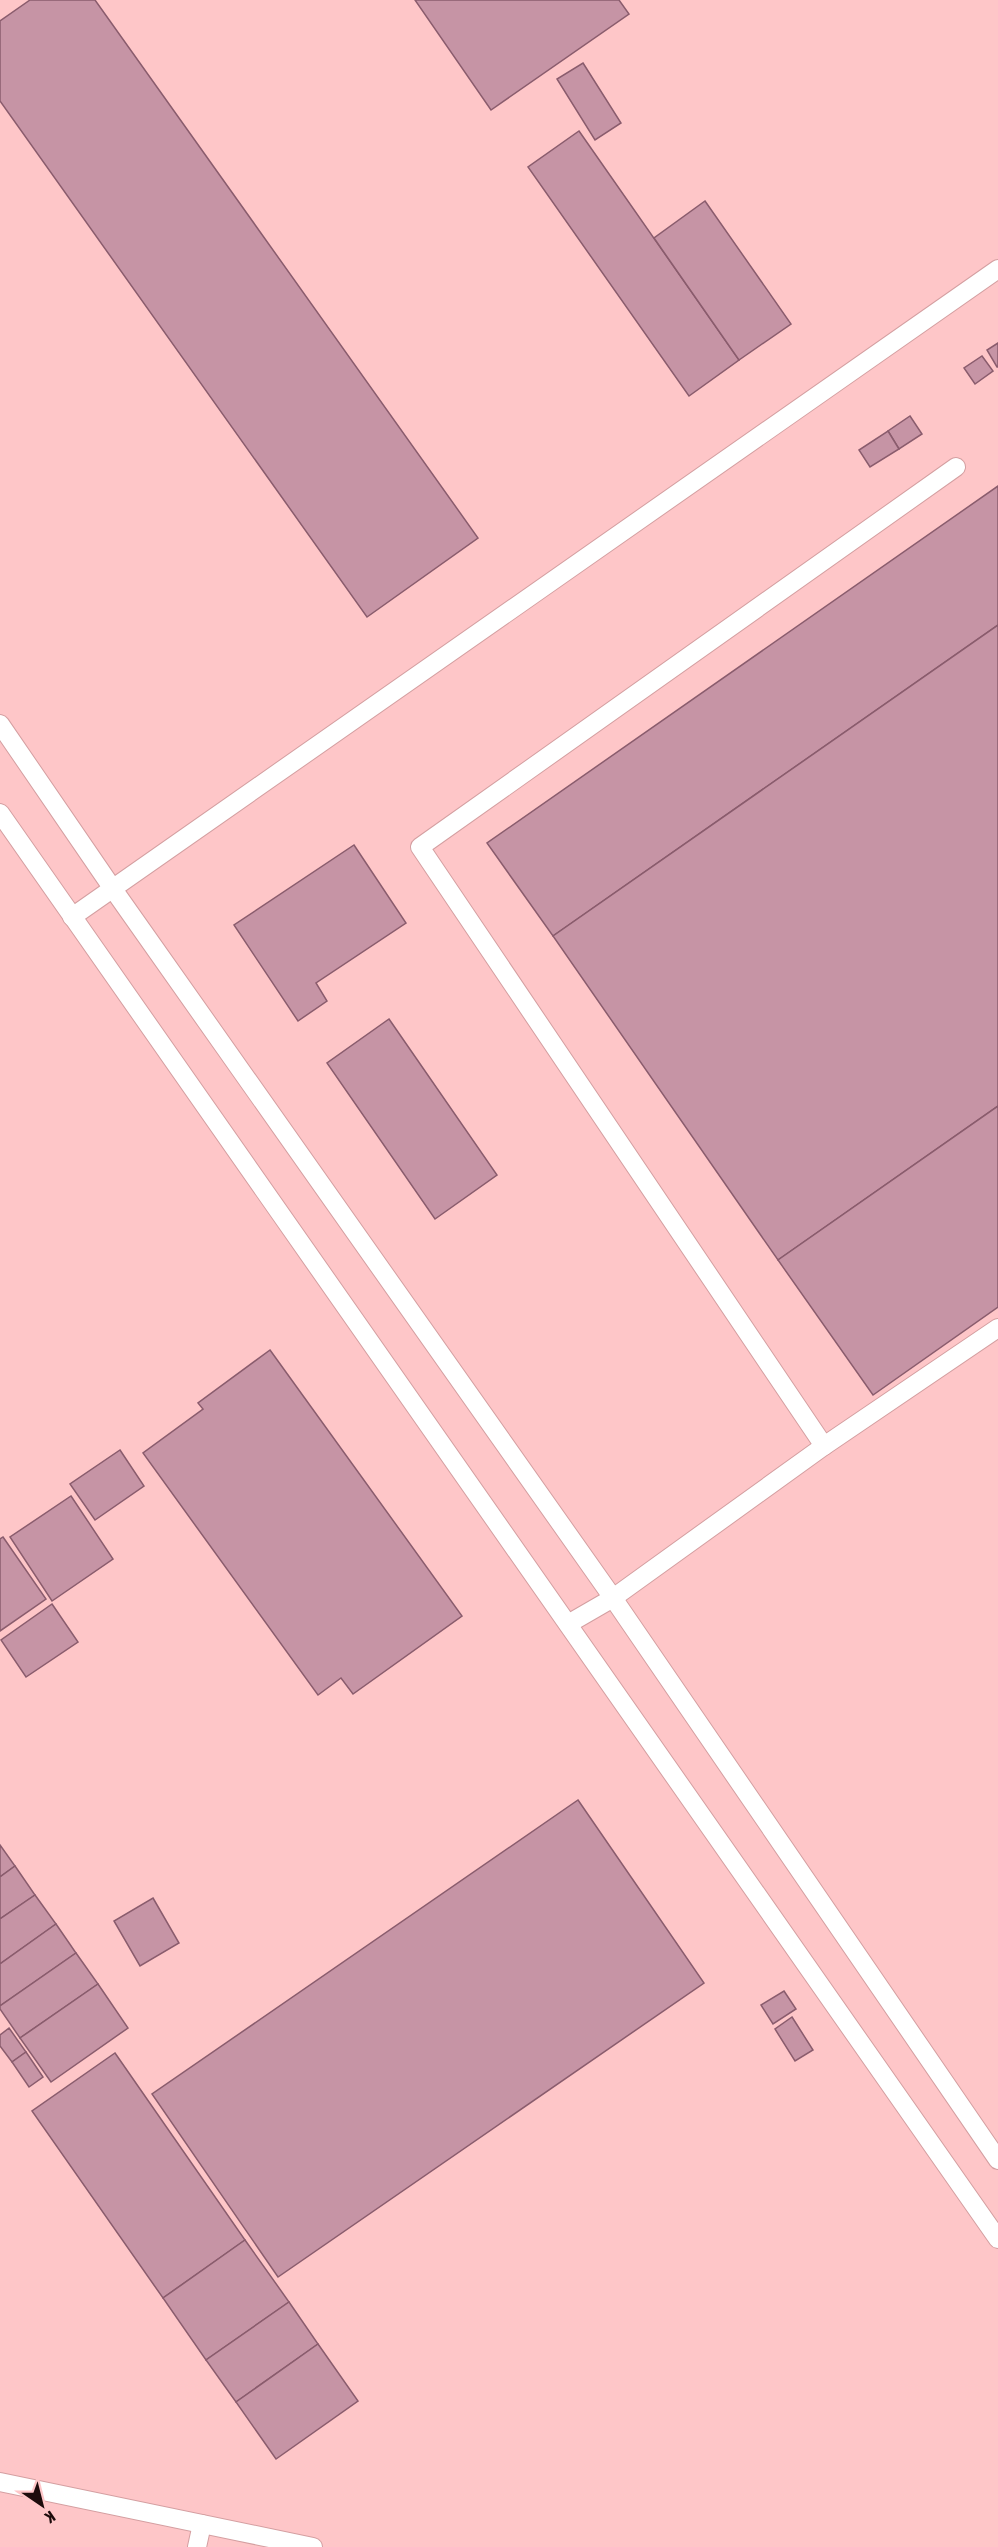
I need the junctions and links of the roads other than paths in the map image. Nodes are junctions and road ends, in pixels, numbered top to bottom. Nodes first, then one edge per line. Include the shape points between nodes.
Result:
1 (998, 269) edge
2 (956, 467) dead end
3 (0, 724) edge
4 (0, 813) edge
5 (113, 889) junction
6 (72, 917) junction
7 (998, 1328) edge
8 (824, 1446) junction
9 (614, 1598) junction
10 (568, 1624) junction
11 (998, 2160) edge
12 (998, 2239) edge
13 (0, 2482) edge
14 (202, 2524) junction
15 (198, 2547) edge
16 (313, 2547) edge

1 - 5 lane
2 - 8 lane via 420,847
3 - 5 lane
4 - 6 lane
5 - 6 lane
5 - 9 lane
6 - 10 lane
7 - 8 lane
8 - 9 lane
9 - 10 lane
9 - 11 lane
10 - 12 lane
13 - 14 lane
14 - 15 lane
14 - 16 lane

